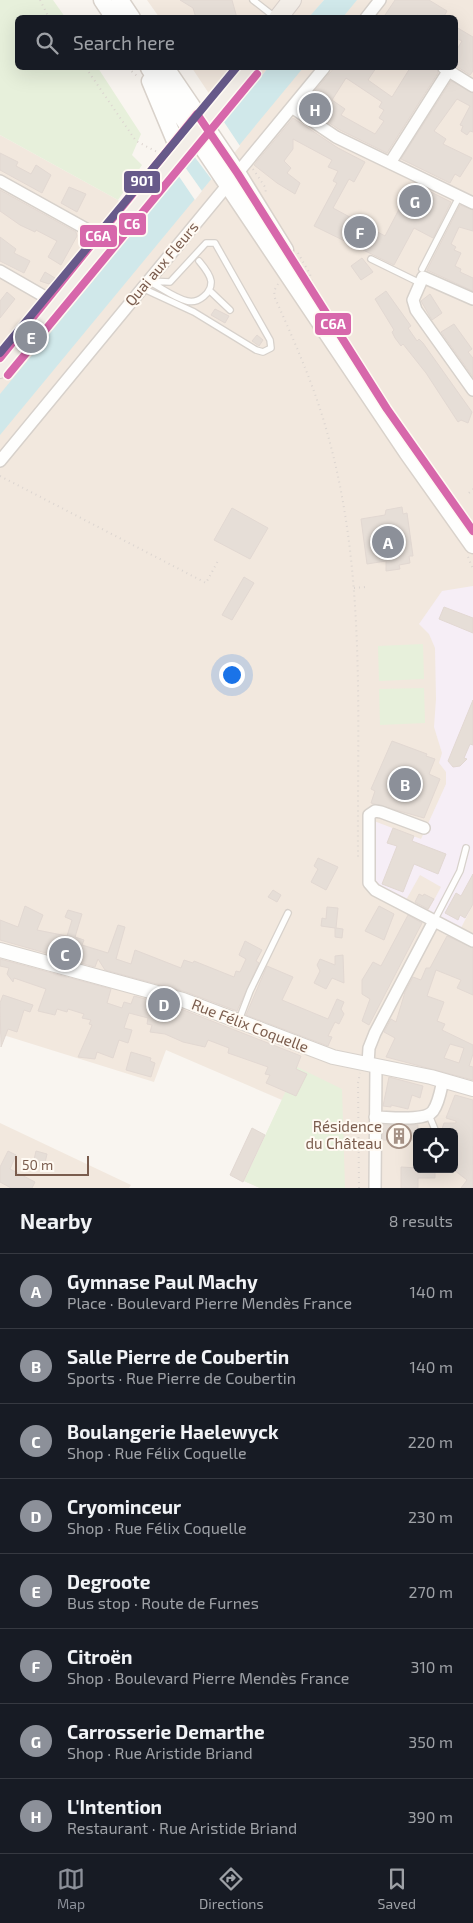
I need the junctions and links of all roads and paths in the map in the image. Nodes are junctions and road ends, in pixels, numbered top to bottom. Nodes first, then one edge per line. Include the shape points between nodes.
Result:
1 (40, 0) edge
2 (253, 0) edge
3 (292, 0) edge
4 (302, 0) edge
5 (380, 0) edge
6 (112, 7) edge
7 (48, 15) edge
8 (127, 15) edge
9 (273, 15) edge
10 (280, 15) edge
11 (290, 15) edge
12 (368, 15) edge
13 (87, 70) edge
14 (146, 70) edge
15 (151, 70) edge
16 (167, 70) edge
17 (235, 70) edge
18 (247, 70) edge
19 (322, 70) edge
20 (446, 70) edge
21 (449, 70) edge
22 (473, 86) edge
23 (293, 108) junction
24 (196, 124) junction
25 (175, 142) junction
26 (163, 156) junction
27 (390, 164) junction
28 (231, 175) junction
29 (0, 180) edge
30 (459, 196) junction
31 (473, 203) edge
32 (102, 238) junction
33 (371, 259) dead end
34 (199, 261) dead end
35 (0, 271) edge
36 (280, 280) dead end
37 (421, 280) junction
38 (145, 284) junction
39 (209, 290) junction
40 (473, 298) edge
41 (52, 300) junction
42 (230, 310) dead end
43 (1, 364) edge
44 (473, 390) edge
45 (0, 461) edge
46 (0, 476) edge
47 (473, 489) edge
48 (469, 492) dead end
49 (473, 531) edge
50 (473, 546) edge
51 (219, 559) dead end
52 (366, 587) dead end
53 (354, 588) junction
54 (424, 828) dead end
55 (466, 848) dead end
56 (358, 860) dead end
57 (288, 913) dead end
58 (434, 921) junction
59 (473, 941) edge
60 (0, 950) edge
61 (238, 1022) junction
62 (369, 1064) junction
63 (443, 1080) junction
64 (473, 1089) edge
65 (429, 1115) junction
66 (375, 1117) junction
67 (434, 1128) edge
68 (359, 1188) edge
69 (375, 1188) edge

1 - 7 path
2 - 9 lane
3 - 10 main road
4 - 11 main road
5 - 12 street
6 - 8 main road
13 - 26 path via 136,141
14 - 25 main road
15 - 24 main road
16 - 24 main road
17 - 24 main road
18 - 24 main road
19 - 23 street, Quai aux Fleurs
20 - 27 street
21 - 22 street
23 - 27 street via 331,134
23 - 28 street, Quai aux Fleurs
24 - 25 main road
24 - 28 main road
24 - 32 main road
25 - 26 main road
26 - 32 main road
27 - 30 street
28 - 38 street, Quai aux Fleurs
28 - 49 main road via 387,409
28 - 50 main road via 392,431
29 - 32 street
30 - 31 street
30 - 37 lane
32 - 41 main road
33 - 37 lane
34 - 39 lane via 211,279
35 - 41 street
36 - 53 path via 274,291 275,298 306,370 332,450 346,519
37 - 40 street
37 - 44 street via 413,300 416,310
38 - 38 lane via 261,352 271,348 270,340 215,243 206,243 170,282
38 - 39 lane via 188,301 199,300
38 - 45 street, Quai aux Fleurs
39 - 42 lane
41 - 43 main road
46 - 51 path via 206,583
47 - 48 path
52 - 53 path
53 - 56 path
54 - 58 street via 378,811 368,815 368,880 375,890
55 - 58 lane via 460,871
57 - 61 lane
58 - 59 street
58 - 62 street via 374,1033 369,1048
60 - 61 street, Rue Félix Coquelle via 179,999
61 - 62 street, Rue Félix Coquelle via 321,1053
62 - 63 street, Rue Félix Coquelle
62 - 66 street
62 - 68 path via 358,1083
63 - 64 street, Rue Félix Coquelle
63 - 65 street via 435,1108
65 - 66 street
65 - 67 lane
66 - 69 street

